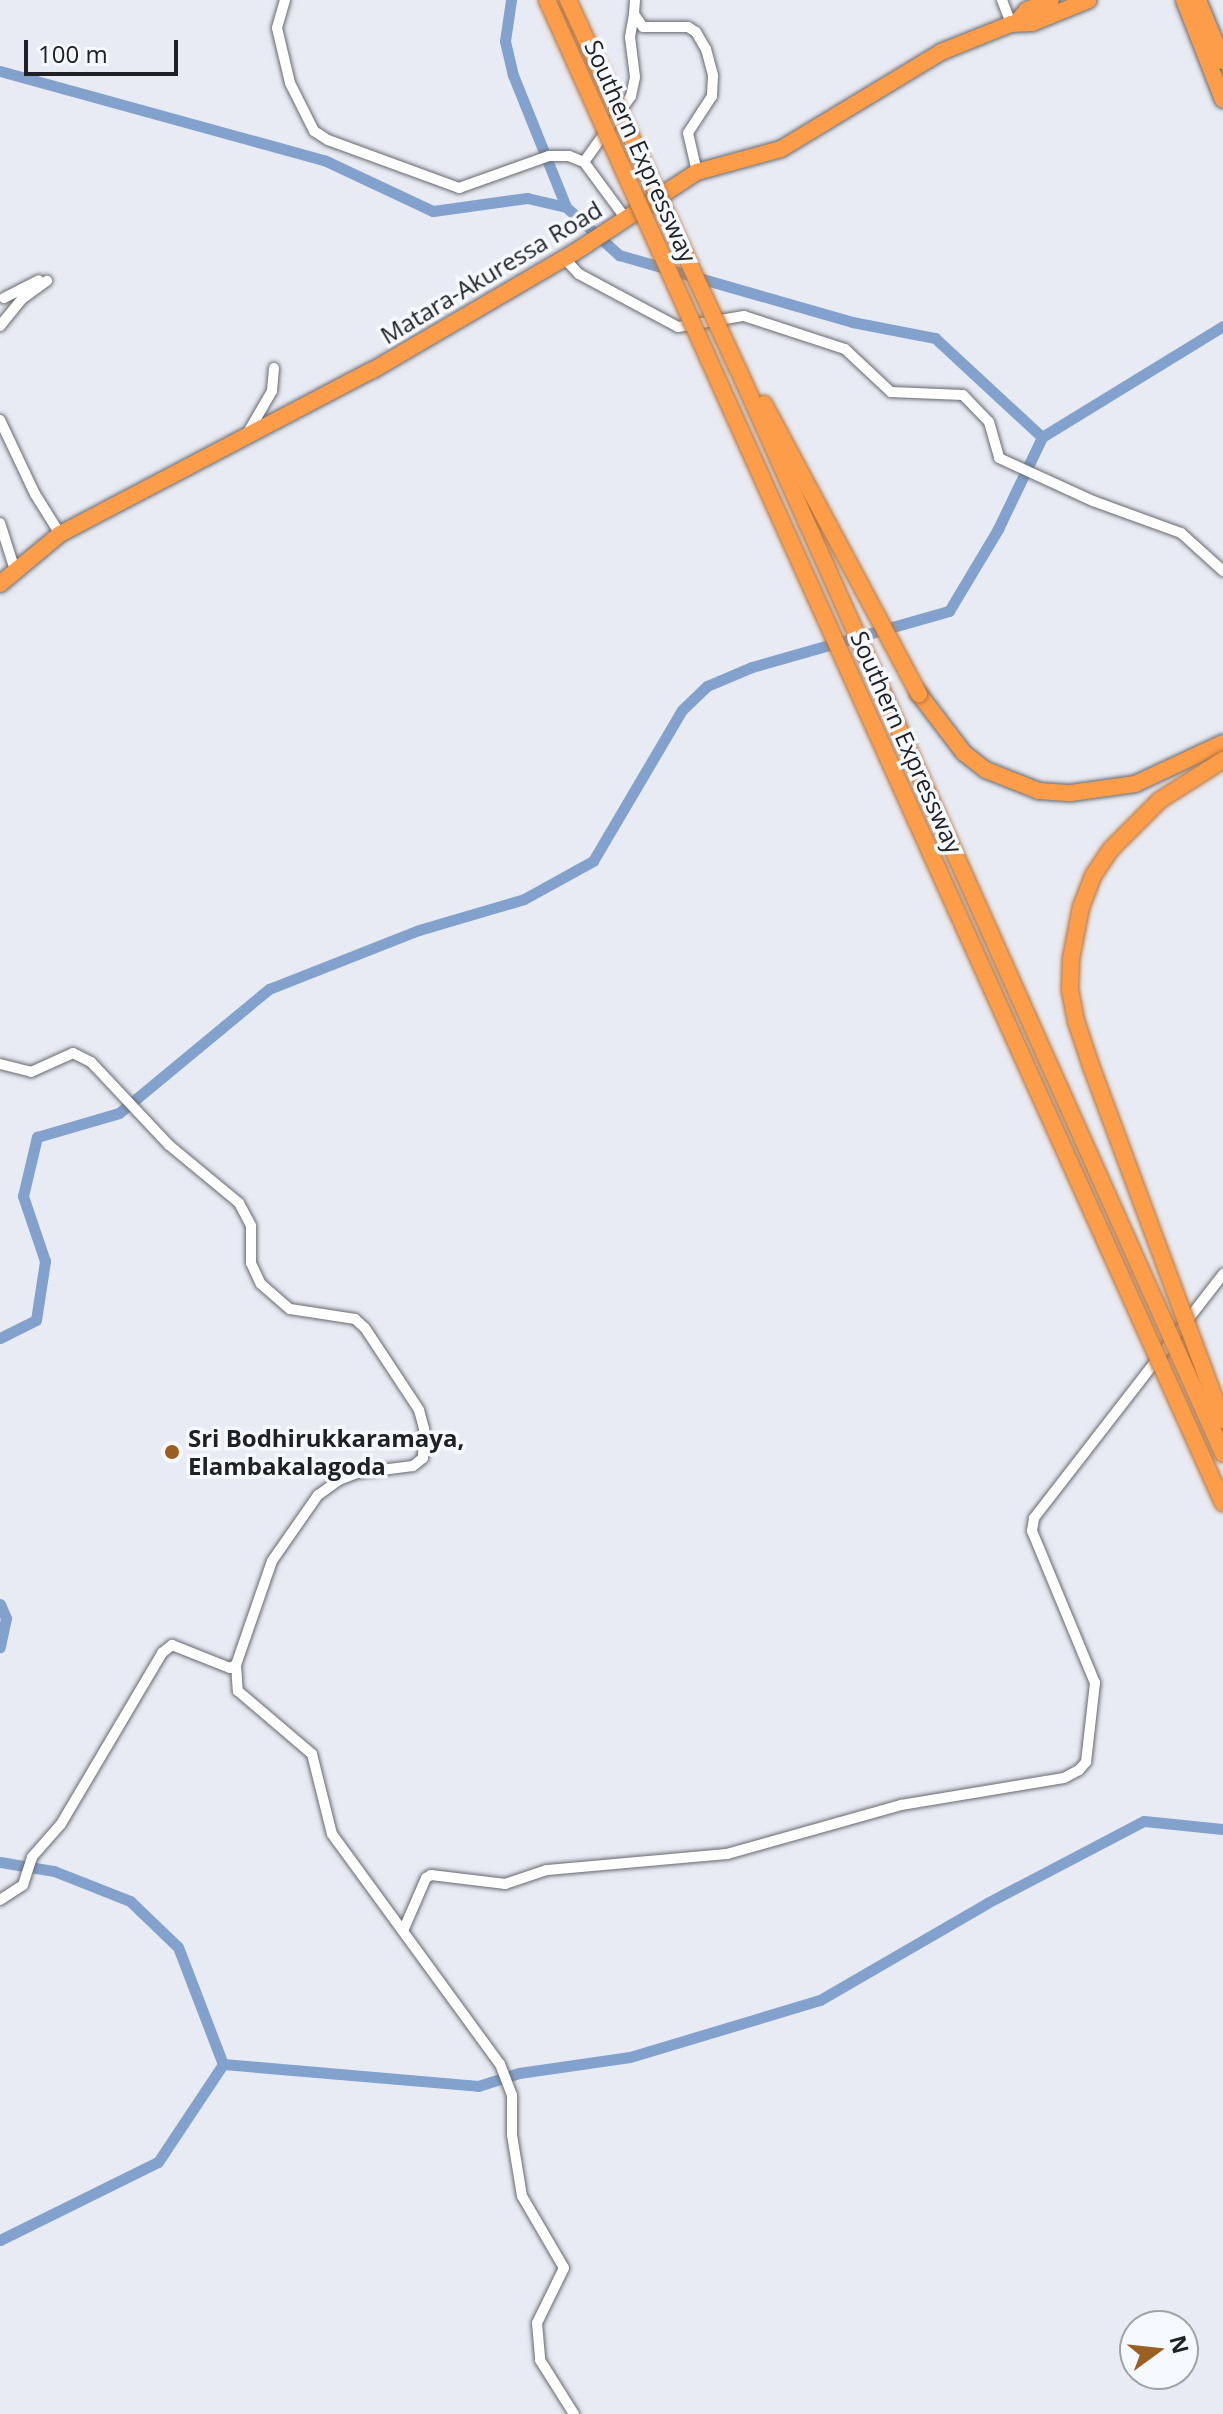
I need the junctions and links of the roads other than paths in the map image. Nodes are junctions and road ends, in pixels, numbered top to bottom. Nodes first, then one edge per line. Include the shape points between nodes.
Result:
1 (285, 0) edge
2 (547, 0) edge
3 (568, 0) edge
4 (635, 0) edge
5 (1002, 0) edge
6 (1051, 0) edge
7 (1089, 0) edge
8 (1191, 2) edge
9 (634, 14) junction
10 (1014, 23) junction
11 (1223, 61) edge
12 (1223, 100) edge
13 (584, 162) junction
14 (697, 172) junction
15 (621, 223) junction
16 (570, 255) junction
17 (701, 290) junction
18 (4, 298) dead end
19 (0, 326) edge
20 (274, 368) dead end
21 (0, 420) edge
22 (246, 436) junction
23 (0, 523) edge
24 (60, 534) junction
25 (15, 570) junction
26 (1223, 571) edge
27 (0, 584) edge
28 (1223, 743) edge
29 (1223, 760) edge
30 (0, 1064) edge
31 (1223, 1274) edge
32 (1223, 1420) edge
33 (1223, 1453) edge
34 (1223, 1503) edge
35 (236, 1665) junction
36 (0, 1900) edge
37 (403, 1931) junction
38 (574, 2414) edge

1 - 13 street via 277,28 290,83 314,131 328,140 459,188 549,156
2 - 34 highway, Southern Expressway, bridge
3 - 17 highway, Southern Expressway, bridge
4 - 9 street
5 - 10 street
6 - 10 highway, Matara-Akuressa Road via 1027,10
7 - 10 highway, Matara-Akuressa Road via 1032,23
8 - 11 highway
8 - 12 highway
9 - 13 street via 631,96
9 - 14 street via 643,27 688,27 706,49 712,96 688,133
10 - 14 highway, Matara-Akuressa Road via 941,52 781,149
13 - 15 street
14 - 15 highway, Matara-Akuressa Road
15 - 16 highway, Matara-Akuressa Road
16 - 22 highway, Matara-Akuressa Road via 373,370
16 - 26 street via 579,274 678,327 744,316 845,349 891,392 963,395 989,422 999,458 1181,533
17 - 28 highway, bridge via 919,694 964,753 986,770 1039,791 1071,793 1135,784
17 - 33 highway, Southern Expressway, bridge
18 - 19 street via 46,279
20 - 22 street via 272,391
21 - 24 street
22 - 24 highway, Matara-Akuressa Road
23 - 25 street
24 - 25 highway, Matara-Akuressa Road
25 - 27 highway, Matara-Akuressa Road
29 - 32 highway, bridge via 1160,800 1111,849 1093,876 1081,907 1070,990 1091,1066
30 - 35 street via 31,1072 73,1053 83,1055 149,1124 239,1203 247,1215 251,1263 261,1284 290,1309 355,1319 411,1395 424,1429 423,1458 413,1466 357,1473 318,1495 272,1561
31 - 37 street via 1034,1518 1032,1531 1095,1683 1086,1762 1079,1770 1064,1778 901,1805 727,1854 547,1870 505,1884 431,1875
35 - 36 street via 230,1668 172,1645 162,1653 61,1824 32,1857 23,1885
35 - 37 street via 238,1691 312,1754 332,1834
37 - 38 street via 500,2064 512,2095 522,2196 564,2268 537,2323 540,2360

